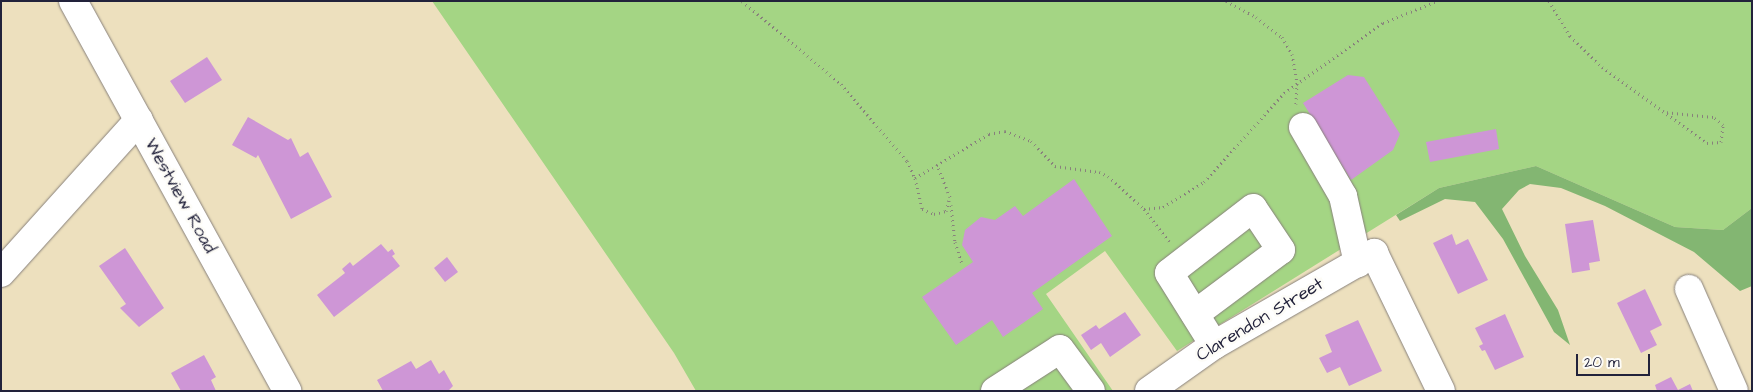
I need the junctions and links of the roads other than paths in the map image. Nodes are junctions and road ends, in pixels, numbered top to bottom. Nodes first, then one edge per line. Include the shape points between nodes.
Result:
1 (73, 1) edge
2 (138, 120) junction
3 (1303, 127) road end
4 (1366, 258) junction
5 (1, 273) edge
6 (1688, 289) dead end
7 (1195, 314) junction
8 (1214, 345) junction
9 (287, 391) edge
10 (995, 391) edge
11 (1091, 391) edge
12 (1149, 391) edge
13 (1440, 391) edge
14 (1734, 391) edge

1 - 2 street, Westview Road
2 - 5 street
2 - 9 street, Westview Road
3 - 4 street via 1343,196
4 - 8 street, Clarendon Street
4 - 13 street
6 - 14 street
7 - 7 street via 1169,273 1253,208 1281,250
7 - 8 street
8 - 12 street, Clarendon Street
10 - 11 street via 1060,349

